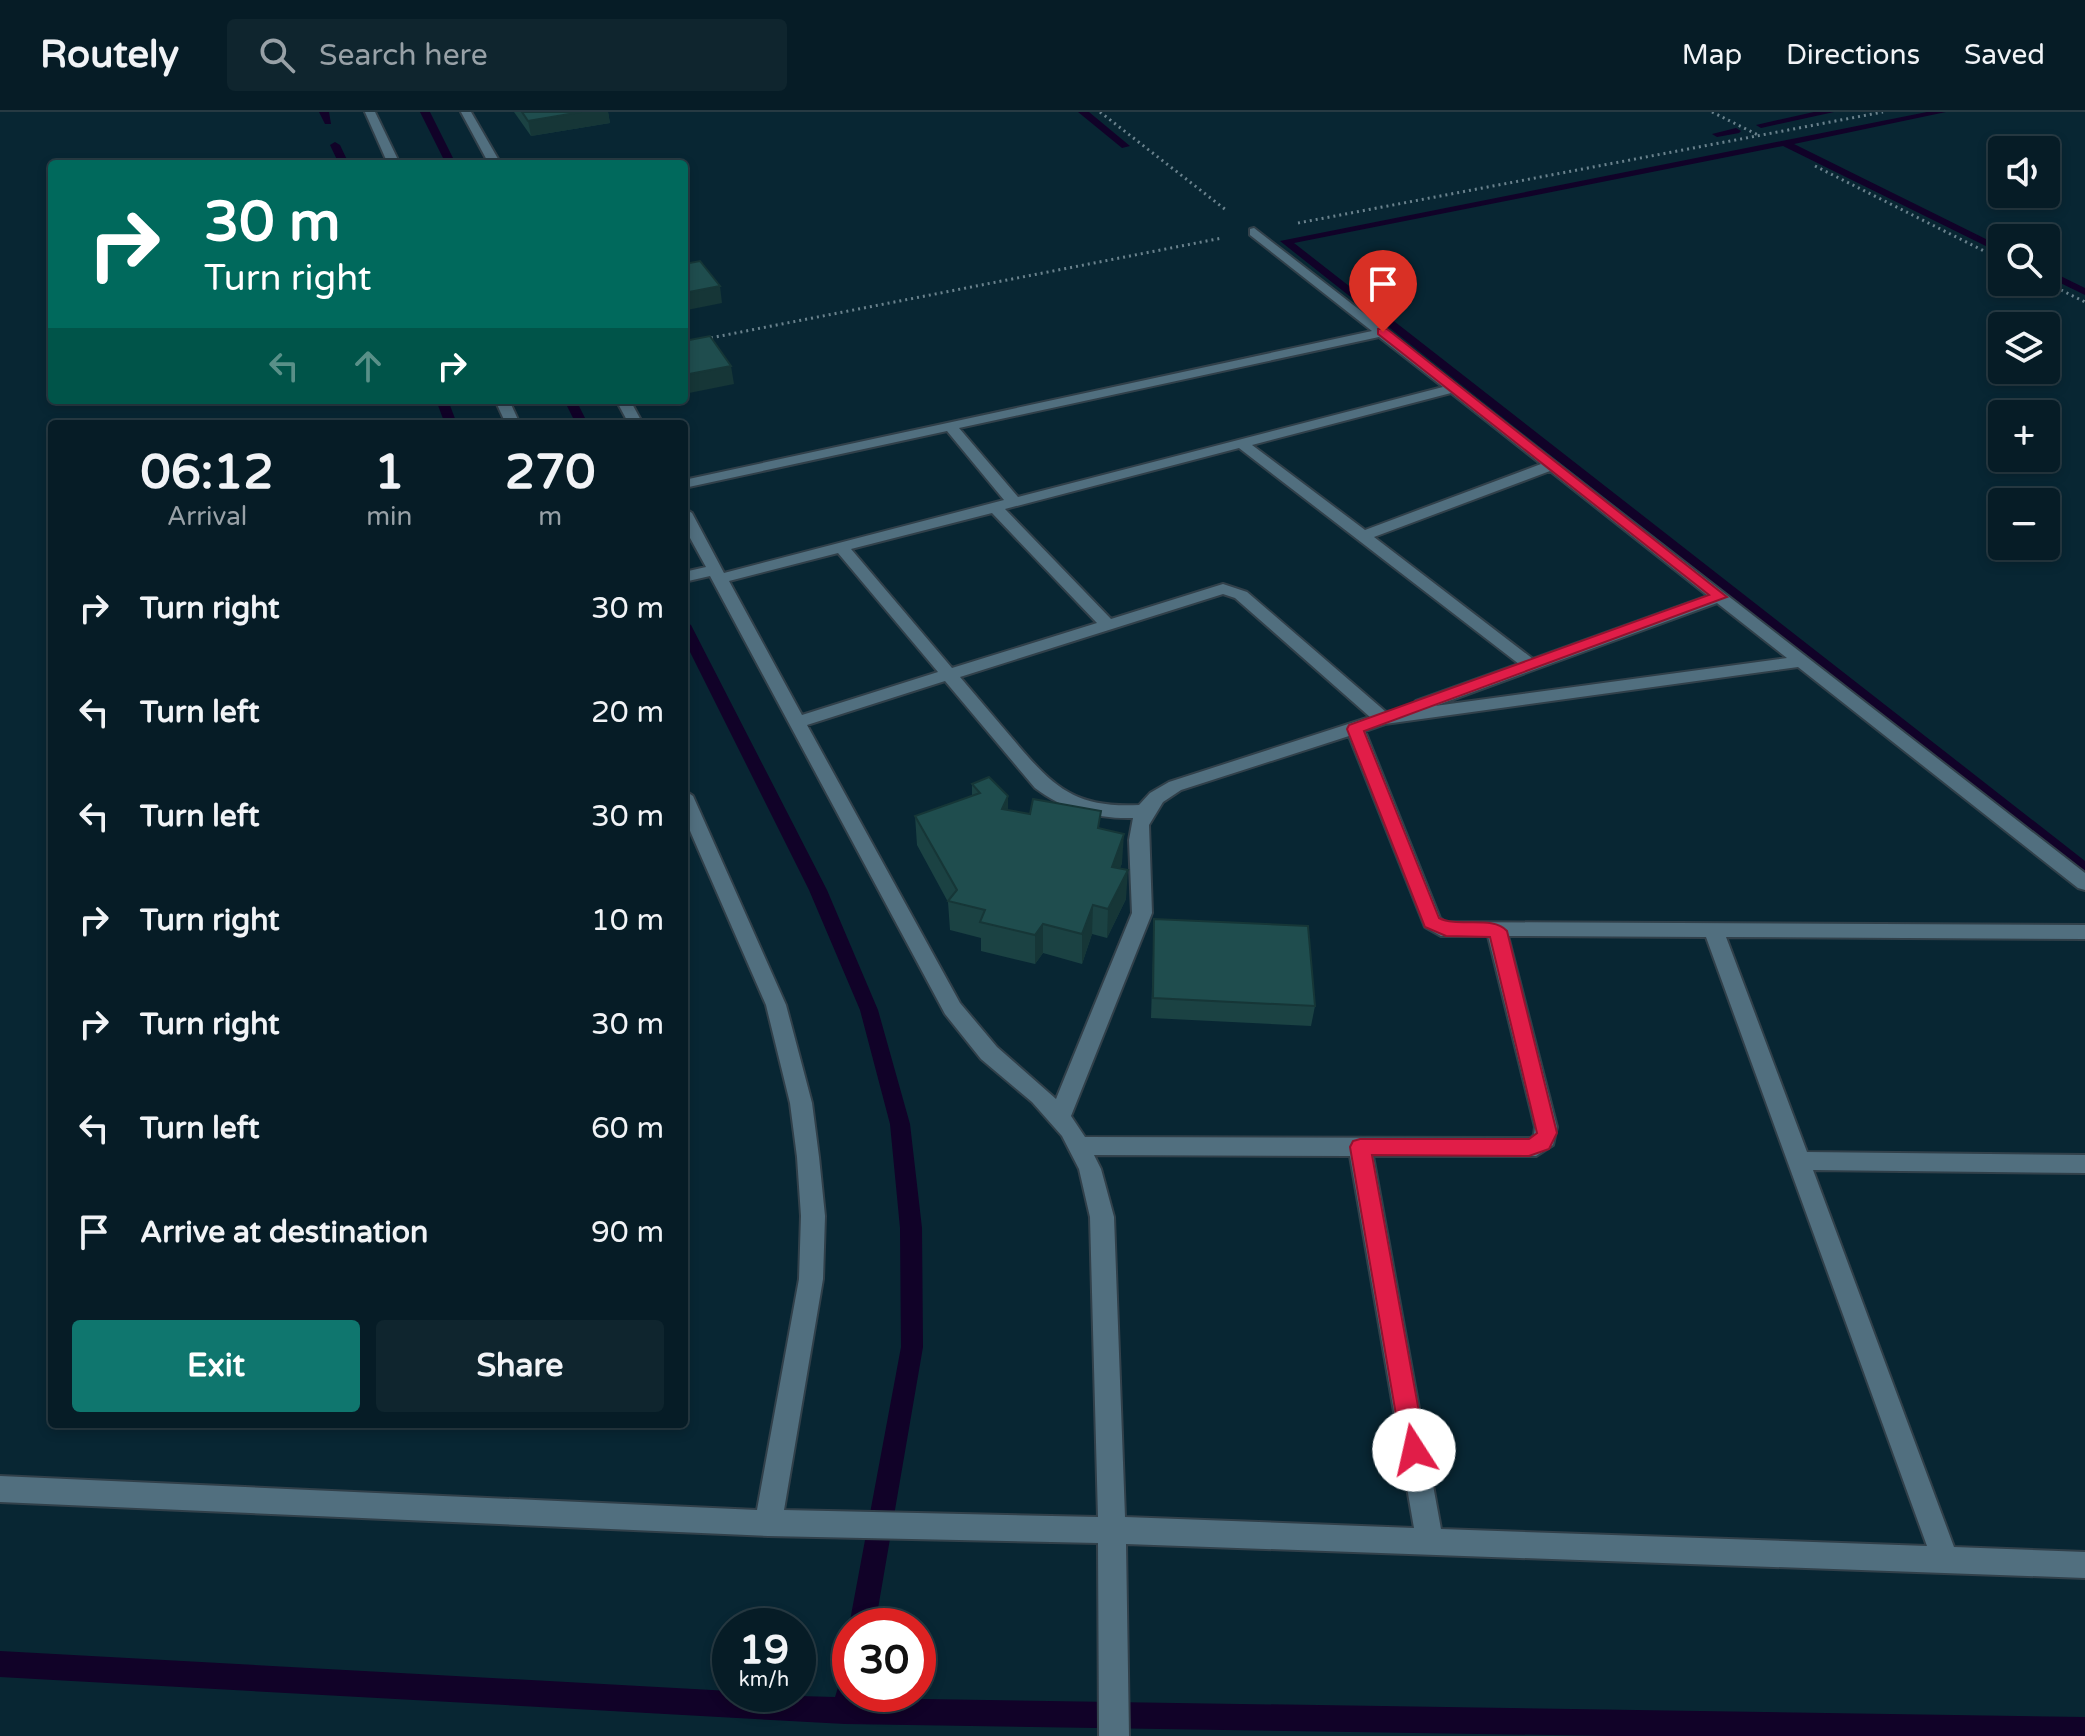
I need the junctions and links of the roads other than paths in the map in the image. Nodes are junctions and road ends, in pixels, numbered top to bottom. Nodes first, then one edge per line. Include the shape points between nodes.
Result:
1 (370, 112) edge
2 (466, 112) edge
3 (392, 160) edge
4 (493, 160) edge
5 (1254, 232) road end
6 (1383, 332) junction
7 (1453, 388) junction
8 (950, 426) junction
9 (1241, 443) junction
10 (1552, 465) junction
11 (688, 483) edge
12 (1014, 502) junction
13 (995, 507) junction
14 (688, 521) edge
15 (1363, 536) junction
16 (841, 547) junction
17 (717, 575) junction
18 (688, 577) edge
19 (1719, 597) junction
20 (1108, 625) junction
21 (1801, 661) junction
22 (1531, 665) junction
23 (950, 676) junction
24 (1383, 719) junction
25 (797, 722) junction
26 (1355, 729) junction
27 (688, 805) edge
28 (1143, 811) junction
29 (2085, 883) edge
30 (1497, 931) junction
31 (1714, 931) junction
32 (2085, 932) edge
33 (1060, 1116) junction
34 (1080, 1146) junction
35 (1360, 1147) junction
36 (1799, 1161) junction
37 (2085, 1164) edge
38 (0, 1489) edge
39 (768, 1523) junction
40 (1112, 1530) junction
41 (1430, 1541) junction
42 (1945, 1559) junction
43 (2085, 1565) edge
44 (1114, 1736) edge

1 - 3 street
2 - 4 street
5 - 6 street
6 - 7 street
6 - 8 street
7 - 9 street
7 - 10 street
8 - 11 street
8 - 12 street
9 - 12 street
9 - 15 street
10 - 15 street
10 - 19 street
12 - 13 street
13 - 16 street
13 - 20 street
14 - 17 street
15 - 22 street
16 - 17 street
16 - 23 street
17 - 18 street
17 - 25 street
19 - 21 street
19 - 22 street
20 - 23 street
20 - 24 street via 1213,590 1233,591
21 - 24 street
21 - 29 street
22 - 24 street
23 - 25 street
23 - 28 street via 1052,794 1084,808
24 - 26 street
25 - 33 street via 952,1008 989,1053
26 - 28 street via 1175,786
26 - 30 street via 1432,922 1446,930
27 - 39 street via 776,1005 801,1103 808,1157 811,1279
28 - 33 street via 1138,834 1145,880 1142,913
30 - 31 street
30 - 35 street via 1545,1139 1536,1147
31 - 32 street
31 - 36 street
33 - 34 street
34 - 35 street
34 - 40 street via 1102,1217
35 - 41 street
36 - 37 street
36 - 42 street
38 - 39 street
39 - 40 street
40 - 41 street
40 - 44 street
41 - 42 street
42 - 43 street

